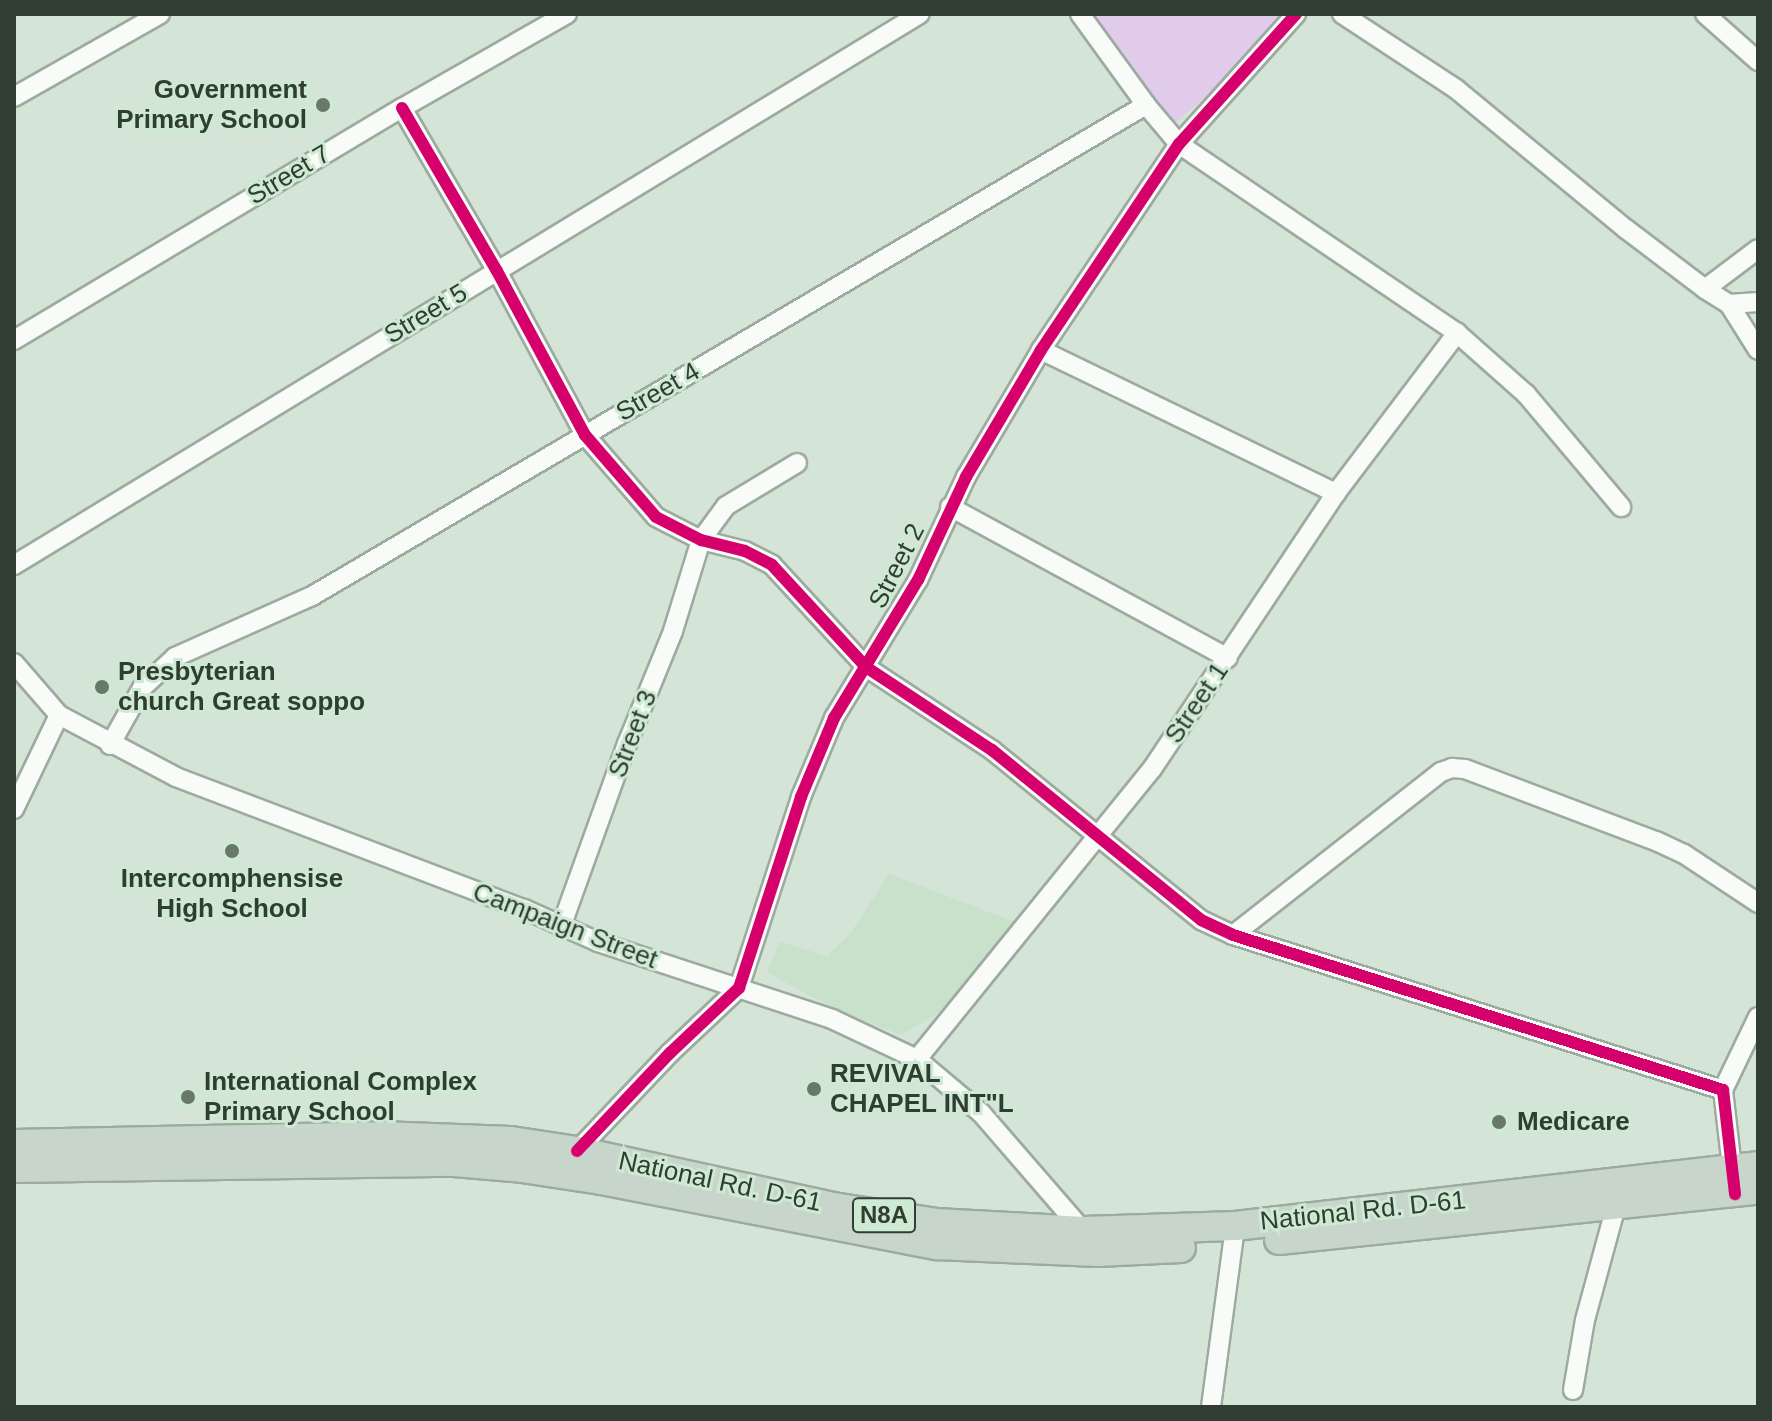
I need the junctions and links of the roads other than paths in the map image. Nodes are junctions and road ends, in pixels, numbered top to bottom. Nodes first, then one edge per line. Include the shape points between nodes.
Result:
1 (160, 14) edge
2 (567, 14) edge
3 (920, 14) edge
4 (1080, 14) edge
5 (1296, 14) edge
6 (1342, 14) edge
7 (1705, 14) edge
8 (1758, 61) edge
9 (14, 97) edge
10 (1146, 105) junction
11 (402, 108) junction
12 (1179, 144) junction
13 (1758, 249) edge
14 (497, 271) junction
15 (1705, 289) junction
16 (1758, 302) edge
17 (1729, 304) junction
18 (1457, 333) junction
19 (14, 340) edge
20 (1041, 350) junction
21 (1758, 350) edge
22 (585, 435) junction
23 (797, 463) dead end
24 (1336, 493) junction
25 (950, 507) junction
26 (1621, 507) dead end
27 (701, 540) junction
28 (14, 565) edge
29 (1228, 658) junction
30 (14, 663) edge
31 (866, 667) junction
32 (59, 715) junction
33 (110, 745) junction
34 (14, 809) edge
35 (1099, 834) junction
36 (1758, 903) edge
37 (561, 927) junction
38 (1233, 935) junction
39 (739, 988) junction
40 (1758, 1017) edge
41 (917, 1059) junction
42 (1723, 1090) junction
43 (14, 1144) edge
44 (577, 1151) junction
45 (14, 1168) edge
46 (1746, 1180) edge
47 (1616, 1206) junction
48 (1234, 1235) junction
49 (1091, 1242) junction
50 (1573, 1390) dead end
51 (1211, 1407) edge

1 - 9 street
2 - 11 street, Street 7
3 - 14 street, Street 5
4 - 10 street
5 - 12 street, Street 2
6 - 15 street via 1456,89
7 - 8 street
10 - 12 street
10 - 22 street, Street 4
11 - 14 street
11 - 19 street, Street 7
12 - 18 street
12 - 20 street, Street 2
13 - 15 street
14 - 22 street
14 - 28 street, Street 5
15 - 17 street
16 - 17 street
17 - 21 street
18 - 24 street, Street 1
18 - 26 street via 1526,394
20 - 24 street
20 - 25 street, Street 2
22 - 27 street via 656,517
22 - 33 street, Street 4 via 312,596 175,657 142,688
23 - 27 street, Street 3 via 726,506
24 - 29 street, Street 1
25 - 29 street
25 - 31 street, Street 2 via 918,580
27 - 31 street via 745,551 772,565
27 - 37 street, Street 3 via 673,631
29 - 35 street, Street 1 via 1152,769
30 - 32 street, Campaign Street
31 - 35 street via 992,750
31 - 39 street, Street 2 via 834,718 801,797
32 - 33 street, Campaign Street
32 - 34 street
33 - 37 street, Campaign Street via 246,806
35 - 38 street via 1201,920
35 - 41 street, Street 1
36 - 38 street via 1656,841 1452,768
37 - 39 street, Campaign Street
38 - 42 street
39 - 41 street, Campaign Street via 832,1019
39 - 44 street, Street 2
40 - 42 street
41 - 49 street, Campaign Street via 981,1113
42 - 46 street
43 - 44 highway, National Rd. D-61 / N8A via 381,1136 511,1141
44 - 49 highway, National Rd. D-61 / N8A via 833,1207
45 - 49 highway, National Rd. D-61 / N8A via 454,1162 601,1180 936,1245
46 - 47 highway, National Rd. D-61 / N8A
46 - 48 highway, National Rd. D-61 / N8A
47 - 48 highway, National Rd. D-61 / N8A
47 - 50 street via 1585,1320
48 - 49 highway, National Rd. D-61 / N8A
48 - 51 street

